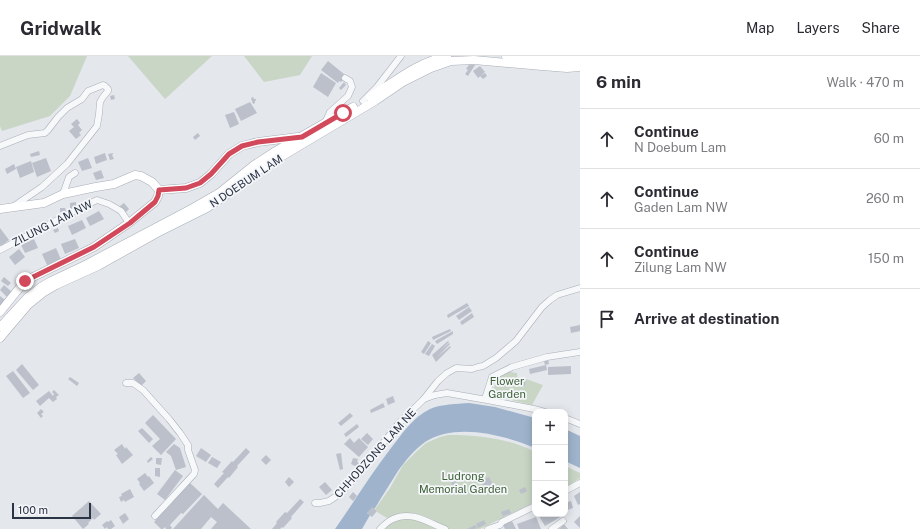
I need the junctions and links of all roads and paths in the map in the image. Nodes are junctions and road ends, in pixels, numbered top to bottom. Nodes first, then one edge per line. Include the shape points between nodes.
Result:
1 (401, 56) edge
2 (447, 56) edge
3 (506, 56) edge
4 (580, 60) edge
5 (580, 67) edge
6 (344, 78) dead end
7 (363, 101) junction
8 (325, 123) junction
9 (302, 137) junction
10 (0, 146) edge
11 (75, 173) dead end
12 (159, 190) junction
13 (63, 194) junction
14 (13, 207) junction
15 (0, 209) edge
16 (130, 223) junction
17 (0, 250) edge
18 (580, 288) edge
19 (0, 312) edge
20 (0, 327) edge
21 (0, 338) edge
22 (580, 352) edge
23 (126, 383) dead end
24 (485, 399) junction
25 (423, 400) junction
26 (537, 409) edge
27 (568, 419) edge
28 (580, 424) edge
29 (580, 484) edge
30 (568, 490) edge
31 (315, 503) dead end
32 (532, 507) edge
33 (155, 516) dead end
34 (563, 521) dead end
35 (500, 527) edge
36 (380, 529) edge
37 (446, 529) edge
38 (488, 529) edge
39 (552, 529) edge

1 - 7 street
2 - 7 main road, N DOEBUM LAM via 412,69
3 - 4 main road
5 - 21 main road, N DOEBUM LAM via 474,60 450,61 431,68 403,82 259,170 206,208 44,292
6 - 8 street via 350,81 352,87 348,96 330,112
7 - 8 main road, N DOEBUM LAM
8 - 9 main road, N DOEBUM LAM
9 - 12 main road via 242,146 229,154 200,183 186,188
9 - 20 main road, N DOEBUM LAM via 254,165 219,193 193,208 50,281 27,298
10 - 14 street via 45,133 67,108 82,99 88,91 103,85 108,89 100,102 97,126 67,164 42,187
11 - 13 street via 69,177
12 - 13 main road via 152,182 135,176 114,184
12 - 16 main road via 155,202
13 - 14 main road via 44,203
14 - 15 main road
16 - 17 street, ZILUNG LAM NW via 121,210 97,200
16 - 19 main road via 94,247 25,281
18 - 25 street, CHHODZONG LAM NE via 557,295 550,300 516,342 496,358 483,366 472,369 456,368 447,373
22 - 24 street via 547,357 512,367 492,377
23 - 33 street via 133,383 143,390 169,418 188,445 195,470
24 - 25 street via 447,393
24 - 26 street
25 - 31 street, CHHODZONG LAM NE via 399,423 361,471 338,495 330,501
27 - 28 street
29 - 30 street
32 - 35 street via 502,522
34 - 39 street
35 - 38 street
36 - 37 street via 394,518 406,516 422,518

